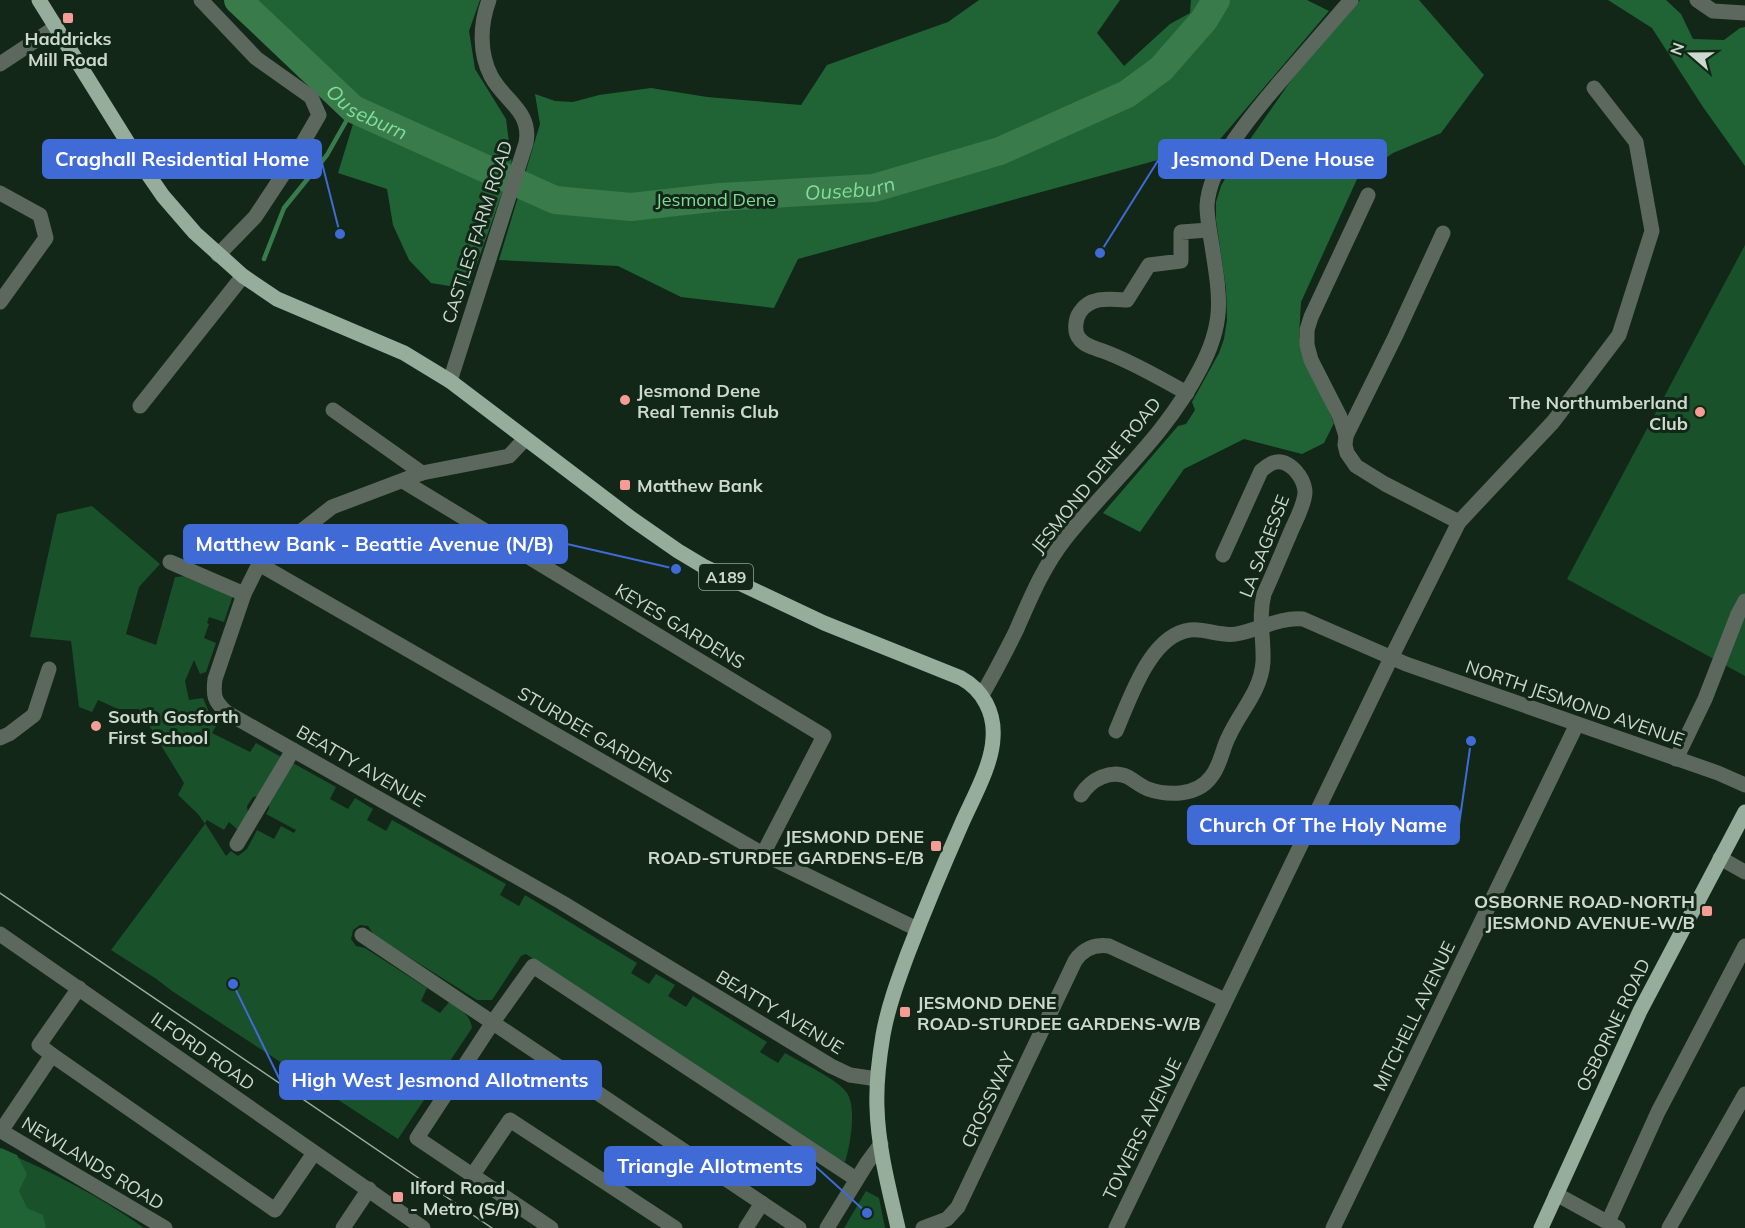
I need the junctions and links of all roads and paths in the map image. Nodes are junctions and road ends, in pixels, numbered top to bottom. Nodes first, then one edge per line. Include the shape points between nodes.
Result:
1 (39, 0) edge
2 (201, 0) edge
3 (489, 0) edge
4 (1351, 0) edge
5 (1697, 0) edge
6 (1745, 13) edge
7 (56, 27) junction
8 (0, 64) edge
9 (1594, 88) dead end
10 (0, 193) edge
11 (1368, 195) dead end
12 (1209, 230) junction
13 (1443, 232) dead end
14 (218, 255) junction
15 (243, 276) junction
16 (0, 302) edge
17 (450, 381) junction
18 (1187, 393) junction
19 (140, 406) dead end
20 (333, 410) dead end
21 (1346, 436) junction
22 (525, 439) junction
23 (422, 472) junction
24 (403, 480) junction
25 (1459, 522) junction
26 (1223, 555) dead end
27 (170, 562) dead end
28 (259, 564) junction
29 (244, 594) junction
30 (1745, 601) edge
31 (1261, 627) junction
32 (1390, 658) junction
33 (49, 669) dead end
34 (982, 695) junction
35 (1577, 724) junction
36 (1116, 730) dead end
37 (0, 738) edge
38 (292, 750) junction
39 (1676, 759) junction
40 (1745, 785) edge
41 (1082, 795) dead end
42 (1745, 812) edge
43 (237, 844) dead end
44 (763, 854) junction
45 (1720, 858) junction
46 (1745, 872) edge
47 (917, 929) junction
48 (0, 934) edge
49 (362, 935) dead end
50 (1745, 946) edge
51 (79, 988) junction
52 (1226, 1000) junction
53 (493, 1022) junction
54 (52, 1055) junction
55 (877, 1079) junction
56 (1745, 1094) edge
57 (1, 1131) edge
58 (881, 1144) junction
59 (315, 1153) junction
60 (472, 1176) junction
61 (856, 1179) junction
62 (369, 1189) junction
63 (1557, 1194) junction
64 (762, 1203) junction
65 (1613, 1225) edge
66 (165, 1228) edge
67 (343, 1228) edge
68 (423, 1228) edge
69 (552, 1228) edge
70 (675, 1228) edge
71 (746, 1228) edge
72 (799, 1228) edge
73 (827, 1228) edge
74 (898, 1228) edge
75 (923, 1228) edge
76 (1116, 1228) edge
77 (1333, 1228) edge
78 (1541, 1228) edge
79 (1670, 1228) edge

1 - 7 main road, A189
2 - 14 street via 256,58 311,97 319,115 255,218
3 - 17 street, CASTLES FARM ROAD via 482,30 484,59 491,78 525,119 528,131
4 - 12 street, JESMOND DENE ROAD via 1257,109 1227,151 1210,190
5 - 6 street via 1713,11
7 - 8 street
7 - 14 main road, A189 via 163,196
9 - 25 street, TOWERS AVENUE via 1636,142 1652,231 1619,335 1553,422
10 - 16 street via 40,215 46,238
11 - 21 street via 1307,330 1311,360
12 - 18 street, JESMOND DENE ROAD via 1217,281 1218,325
12 - 18 street via 1180,232 1181,261 1149,265 1127,300 1101,298 1079,312 1076,325 1078,338 1086,345 1123,358
13 - 21 street
14 - 15 main road, A189
15 - 17 main road, A189 via 278,299 404,353
15 - 19 street
17 - 22 main road, A189
18 - 34 street, JESMOND DENE ROAD via 1148,446 1055,554
20 - 23 street
21 - 25 street via 1347,453 1356,466
22 - 23 street, BEATTY AVENUE via 509,456
22 - 34 main road, A189 via 703,566 824,623 961,678
23 - 24 street, BEATTY AVENUE
24 - 28 street, BEATTY AVENUE via 332,507
24 - 44 street, KEYES GARDENS via 824,736
25 - 32 street, TOWERS AVENUE
26 - 31 street, LA SAGESSE via 1261,471 1267,465 1281,462 1296,471 1304,486 1303,503 1264,594
27 - 29 street
28 - 29 street, BEATTY AVENUE
28 - 44 street, STURDEE GARDENS
29 - 38 street, BEATTY AVENUE via 213,691 226,712
30 - 39 street
31 - 32 street, LA SAGESSE via 1286,619 1303,619
31 - 36 street, LA SAGESSE via 1232,634 1190,630 1168,640 1142,675
31 - 41 street, LA SAGESSE via 1260,679 1209,780 1201,787 1176,793 1149,789 1129,778 1110,775 1091,782
32 - 35 street, NORTH JESMOND AVENUE
32 - 52 street, TOWERS AVENUE
33 - 37 street via 34,715
34 - 47 main road via 993,723 992,749
35 - 39 street, NORTH JESMOND AVENUE
35 - 77 street, MITCHELL AVENUE
38 - 43 street
38 - 55 street, BEATTY AVENUE via 561,902 831,1066 850,1075
39 - 40 street, NORTH JESMOND AVENUE
42 - 45 main road, OSBORNE ROAD
44 - 47 street, STURDEE GARDENS
45 - 46 street
45 - 63 main road, OSBORNE ROAD via 1640,1011
47 - 55 main road via 888,1014
48 - 51 street, ILFORD ROAD
49 - 53 street
50 - 65 street via 1658,1112
51 - 54 street via 39,1045
51 - 59 street, ILFORD ROAD
52 - 75 street, CROSSWAY via 1109,946 1084,951 1075,961 958,1207 947,1219
52 - 76 street, TOWERS AVENUE
53 - 60 street via 417,1138
53 - 61 street via 532,966
53 - 64 street
54 - 57 street
54 - 59 street via 275,1210
55 - 58 main road
56 - 79 street
57 - 66 street, NEWLANDS ROAD
58 - 61 street
58 - 74 main road
59 - 62 street, ILFORD ROAD
60 - 69 street
60 - 70 street via 510,1120
61 - 73 street
62 - 67 street
62 - 68 street, ILFORD ROAD
63 - 65 street
63 - 78 main road, OSBORNE ROAD
64 - 71 street
64 - 72 street

